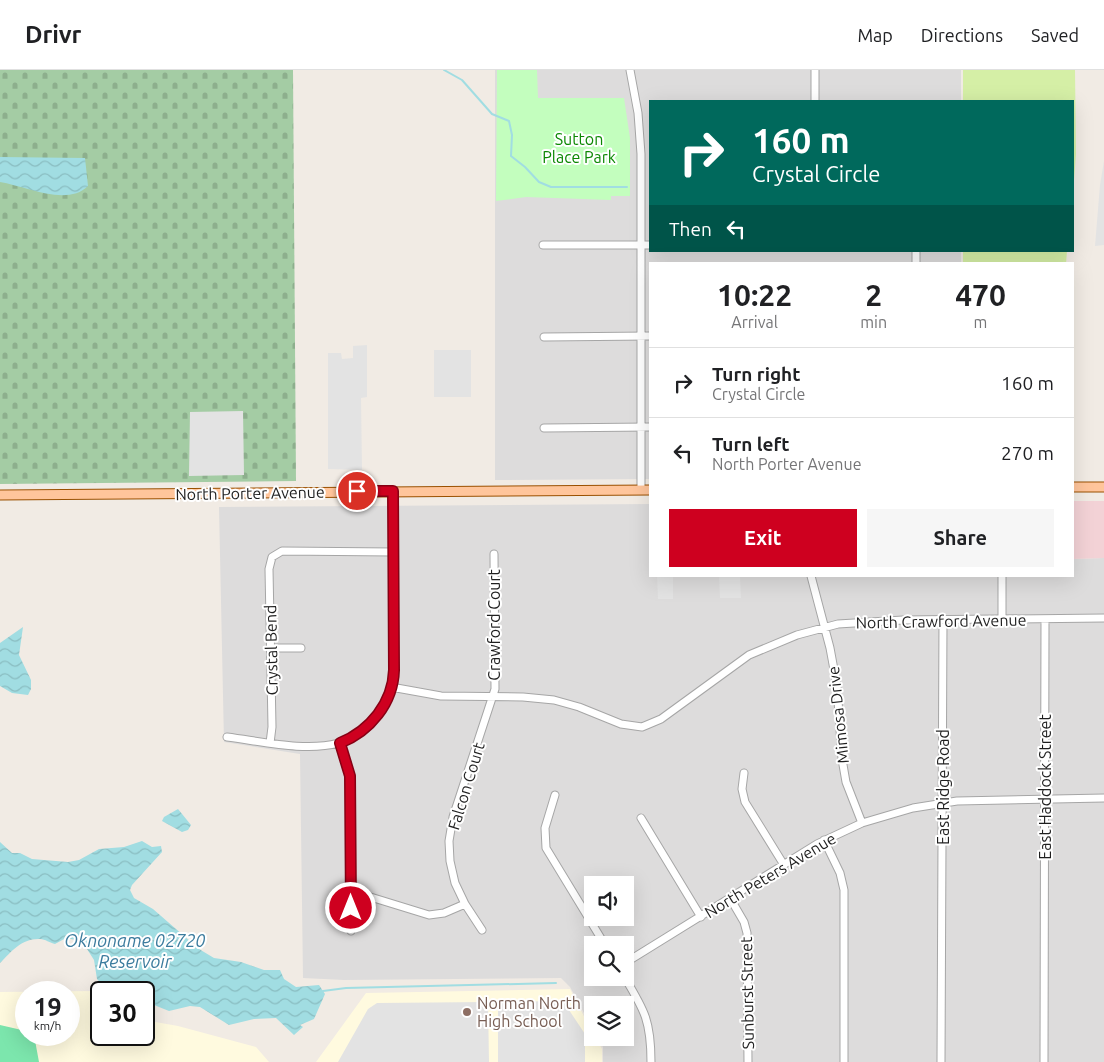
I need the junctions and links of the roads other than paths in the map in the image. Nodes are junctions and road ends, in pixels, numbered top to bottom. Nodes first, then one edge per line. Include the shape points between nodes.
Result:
1 (630, 70) edge
2 (815, 70) edge
3 (816, 100) edge
4 (641, 154) junction
5 (649, 154) edge
6 (642, 245) junction
7 (649, 245) edge
8 (543, 246) dead end
9 (642, 336) junction
10 (649, 336) edge
11 (544, 337) dead end
12 (646, 427) edge
13 (544, 428) dead end
14 (1104, 486) edge
15 (1074, 487) edge
16 (646, 490) edge
17 (393, 491) junction
18 (0, 495) edge
19 (393, 552) junction
20 (494, 554) dead end
21 (811, 577) edge
22 (1002, 577) edge
23 (1104, 618) edge
24 (1002, 619) junction
25 (1045, 619) junction
26 (943, 620) junction
27 (825, 628) junction
28 (271, 648) junction
29 (301, 648) dead end
30 (391, 687) junction
31 (493, 696) junction
32 (227, 737) dead end
33 (270, 743) junction
34 (340, 743) junction
35 (744, 773) dead end
36 (555, 794) dead end
37 (1045, 798) junction
38 (1104, 798) edge
39 (943, 803) junction
40 (641, 818) dead end
41 (862, 823) junction
42 (824, 840) junction
43 (784, 865) junction
44 (351, 891) junction
45 (730, 898) junction
46 (465, 904) junction
47 (701, 917) junction
48 (482, 930) dead end
49 (352, 932) dead end
50 (600, 936) edge
51 (634, 958) edge
52 (629, 986) edge
53 (651, 1062) edge
54 (748, 1062) edge
55 (844, 1062) edge
56 (941, 1062) edge
57 (1044, 1062) edge

1 - 4 street
2 - 3 street
4 - 5 street
4 - 6 street
6 - 7 street
6 - 8 street
6 - 9 street
9 - 10 street
9 - 11 street
9 - 12 street
12 - 13 street
12 - 16 street
14 - 15 main road
16 - 17 main road, North Porter Avenue
17 - 18 main road, North Porter Avenue
17 - 19 street
19 - 28 street, Crystal Bend via 282,551 272,557 269,569
19 - 30 street via 394,663
20 - 31 street, Crawford Court
21 - 27 street, Mimosa Drive
22 - 24 street
23 - 25 street, North Crawford Avenue
24 - 25 street, North Crawford Avenue
24 - 26 street, North Crawford Avenue
25 - 37 street, East Haddock Street
26 - 27 street, North Crawford Avenue via 860,621
26 - 39 street, East Ridge Road
27 - 31 street, North Crawford Avenue via 777,642 749,655 661,720 649,725 630,726 554,700
27 - 41 street, Mimosa Drive via 839,700 843,768
28 - 29 street
28 - 33 street, Crystal Bend
30 - 31 street, North Crawford Avenue via 441,696
30 - 34 street via 382,708 370,724
31 - 46 street, Falcon Court via 451,830 450,861 455,883
32 - 33 street
33 - 34 street via 309,748
34 - 44 street via 350,776
35 - 43 street via 742,789 745,802
36 - 50 street via 545,828 546,848
37 - 38 street, North Peters Avenue
37 - 39 street, North Peters Avenue
37 - 57 street, East Haddock Street
39 - 41 street, North Peters Avenue
39 - 56 street, East Ridge Road
40 - 47 street
41 - 42 street, North Peters Avenue
42 - 43 street, North Peters Avenue
42 - 55 street via 840,873 844,890
43 - 45 street, North Peters Avenue
44 - 46 street via 429,915
44 - 49 street
45 - 47 street, North Peters Avenue
45 - 54 street, Sunburst Street via 747,933
46 - 48 street, Falcon Court
47 - 51 street, North Peters Avenue
52 - 53 street via 647,1018

